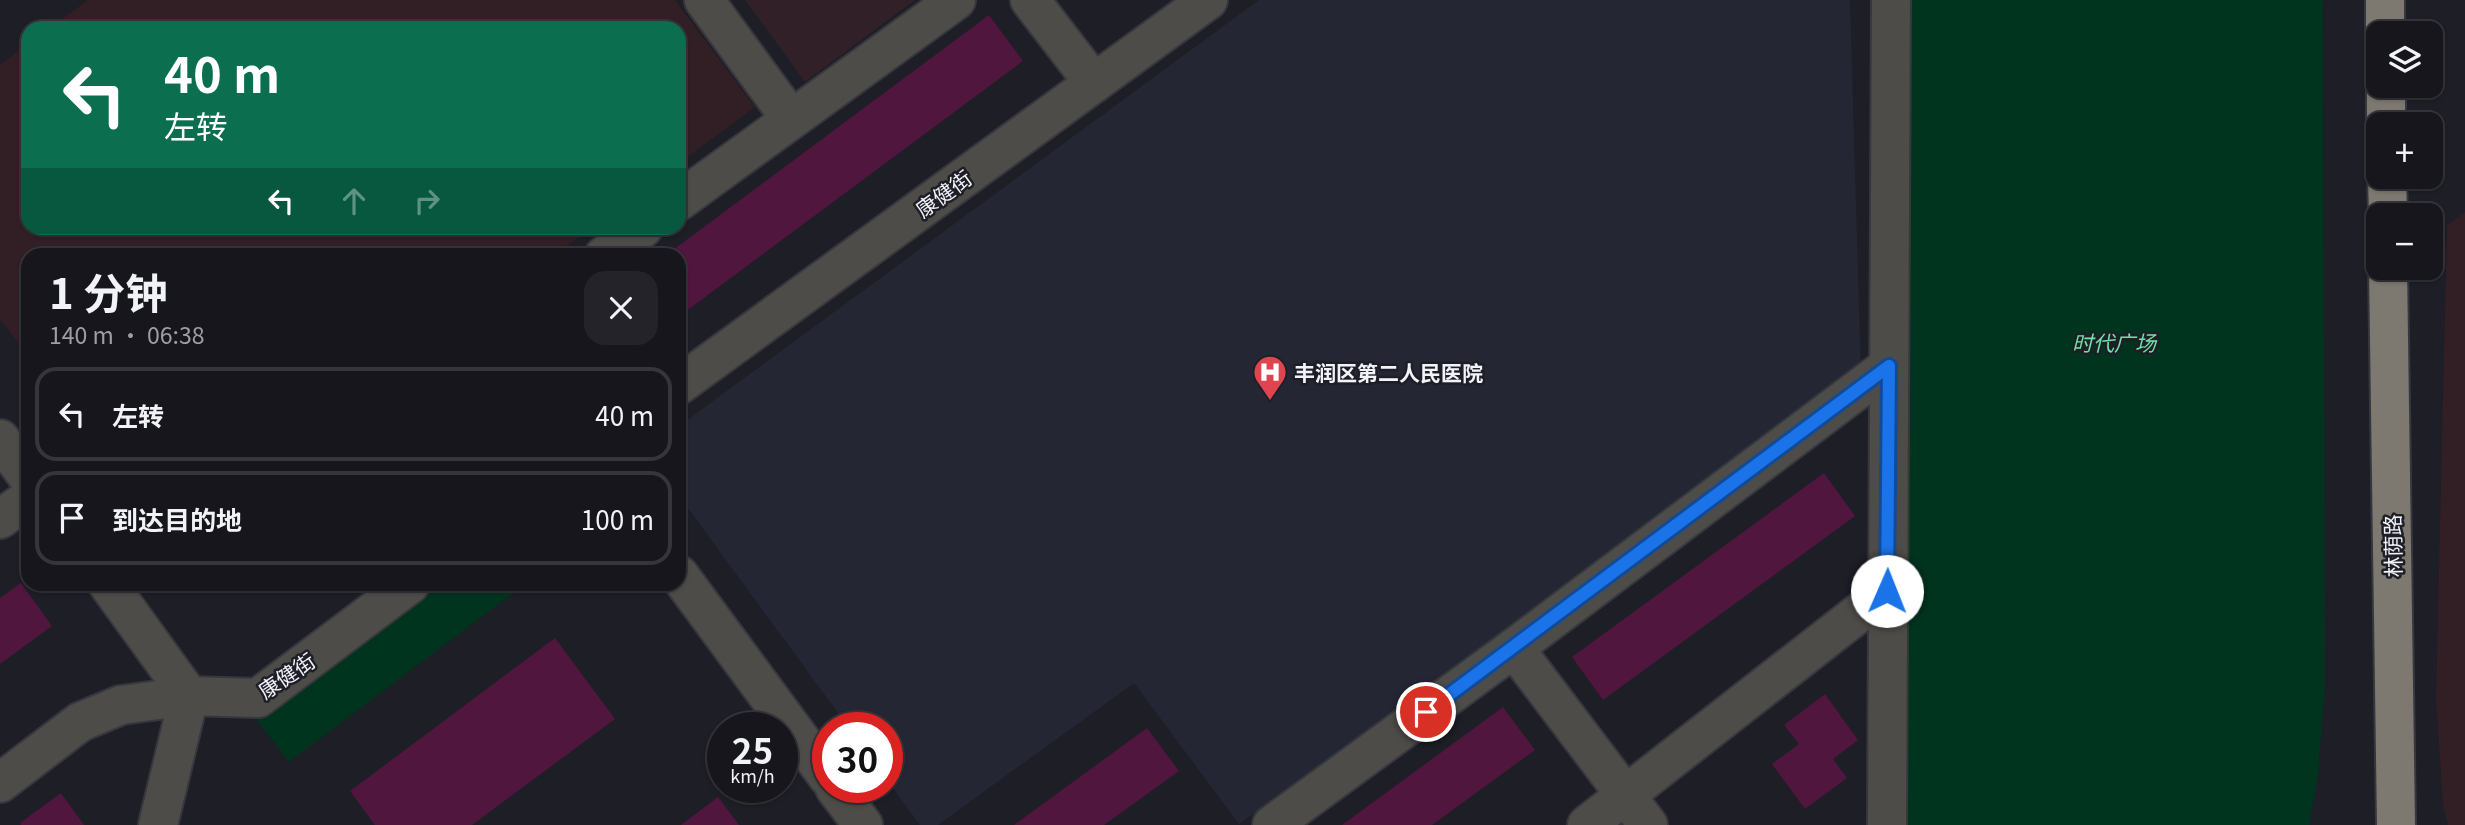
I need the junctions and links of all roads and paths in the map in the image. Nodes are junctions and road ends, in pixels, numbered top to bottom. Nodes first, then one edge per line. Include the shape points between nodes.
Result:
1 (704, 0) edge
2 (956, 0) edge
3 (1030, 0) edge
4 (1208, 0) edge
5 (1891, 0) edge
6 (2385, 0) edge
7 (2385, 21) edge
8 (1094, 83) junction
9 (791, 119) junction
10 (686, 196) edge
11 (633, 235) edge
12 (615, 248) edge
13 (2388, 280) edge
14 (1889, 366) junction
15 (686, 380) edge
16 (0, 439) edge
17 (21, 468) edge
18 (21, 504) edge
19 (0, 519) edge
20 (686, 584) edge
21 (113, 591) edge
22 (401, 591) edge
23 (1887, 591) junction
24 (1514, 648) junction
25 (189, 696) junction
26 (812, 755) edge
27 (0, 783) edge
28 (846, 803) edge
29 (1637, 810) edge
30 (158, 825) edge
31 (863, 825) edge
32 (1272, 825) edge
33 (1587, 825) edge
34 (1887, 825) edge
35 (2396, 825) edge

1 - 9 street
2 - 9 street
3 - 8 street
4 - 8 street, 康健街
5 - 14 street
6 - 7 main road
8 - 15 street, 康健街
9 - 10 street
11 - 12 street
13 - 35 main road, 林荫路
14 - 23 street
14 - 24 street
16 - 17 street
18 - 19 street
20 - 26 street
21 - 25 street
22 - 25 street, 康健街 via 258,698
23 - 29 street
23 - 34 street
24 - 29 street
24 - 32 street
25 - 27 street, 康健街 via 121,705 80,722
25 - 30 street
28 - 31 street
29 - 33 street

